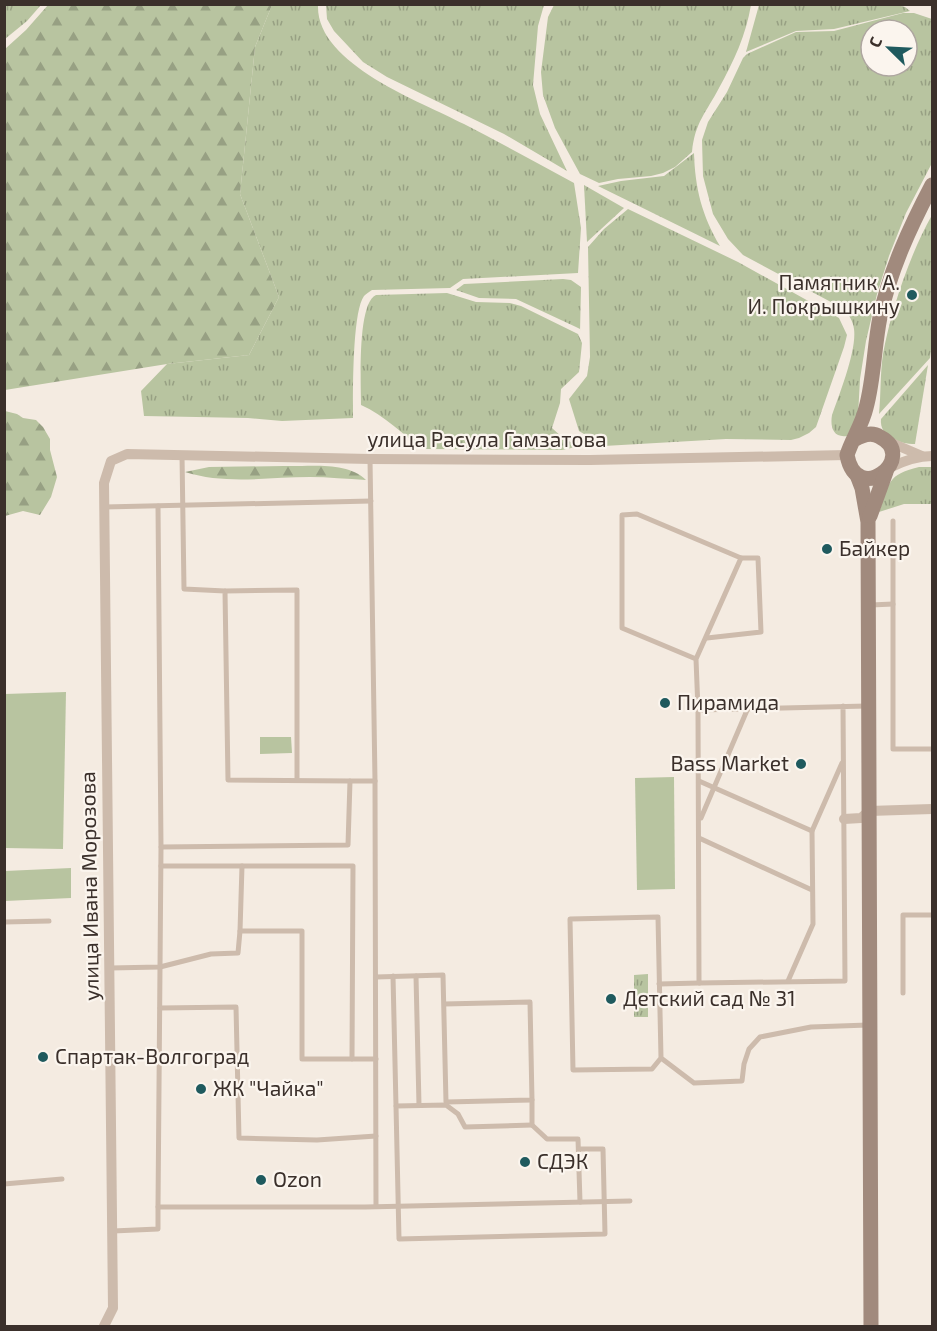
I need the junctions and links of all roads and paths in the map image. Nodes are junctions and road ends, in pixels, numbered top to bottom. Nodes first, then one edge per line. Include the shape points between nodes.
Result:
1 (933, 185) edge
2 (870, 384) junction
3 (885, 439) junction
4 (854, 440) junction
5 (126, 454) joint
6 (182, 455) junction
7 (847, 455) junction
8 (928, 456) edge
9 (370, 459) junction
10 (887, 470) junction
11 (857, 475) junction
12 (371, 501) junction
13 (158, 506) junction
14 (104, 507) junction
15 (182, 507) junction
16 (893, 521) dead end
17 (868, 522) junction
18 (741, 558) junction
19 (225, 591) junction
20 (893, 604) junction
21 (868, 605) junction
22 (707, 638) junction
23 (696, 659) junction
24 (843, 706) junction
25 (868, 706) junction
26 (748, 708) junction
27 (698, 710) junction
28 (933, 749) edge
29 (843, 762) junction
30 (297, 779) junction
31 (350, 781) junction
32 (375, 781) junction
33 (699, 781) junction
34 (714, 788) junction
35 (933, 809) edge
36 (869, 811) junction
37 (844, 819) junction
38 (699, 822) junction
39 (812, 831) junction
40 (699, 838) junction
41 (161, 848) junction
42 (161, 866) junction
43 (242, 866) junction
44 (812, 890) junction
45 (933, 915) edge
46 (48, 921) dead end
47 (4, 922) edge
48 (240, 931) junction
49 (160, 967) junction
50 (110, 968) junction
51 (376, 976) junction
52 (393, 976) junction
53 (416, 976) junction
54 (788, 981) junction
55 (699, 983) junction
56 (659, 984) junction
57 (903, 993) dead end
58 (444, 1004) junction
59 (160, 1008) junction
60 (870, 1025) junction
61 (661, 1058) junction
62 (352, 1059) junction
63 (376, 1059) junction
64 (532, 1100) junction
65 (446, 1103) junction
66 (396, 1106) junction
67 (419, 1106) junction
68 (532, 1125) junction
69 (376, 1136) junction
70 (579, 1149) junction
71 (62, 1179) dead end
72 (4, 1184) edge
73 (604, 1201) junction
74 (630, 1201) dead end
75 (580, 1202) junction
76 (376, 1206) junction
77 (398, 1206) junction
78 (158, 1207) junction
79 (112, 1231) junction
80 (104, 1326) edge
81 (871, 1326) edge

1 - 2 main road via 902,245 879,325
2 - 3 main road via 875,426
2 - 4 main road via 866,409
3 - 4 main road via 868,434
3 - 8 street
3 - 10 main road via 892,454
4 - 7 main road
5 - 6 street, улица Расула Гамзатова
5 - 14 street, улица Ивана Морозова via 111,461 104,483
6 - 9 street, улица Расула Гамзатова
6 - 15 lane
7 - 9 street, улица Расула Гамзатова
7 - 11 main road
8 - 10 street via 904,461
9 - 12 lane
10 - 11 main road via 872,478
10 - 17 main road
11 - 17 main road
12 - 15 lane
12 - 32 lane
13 - 14 lane
13 - 15 lane
13 - 41 lane
14 - 50 street, улица Ивана Морозова
15 - 19 lane via 184,589
16 - 20 lane
17 - 21 main road
18 - 22 lane
18 - 22 lane via 758,558 761,632
18 - 23 lane via 637,514 621,516 622,628
19 - 30 lane via 228,780
19 - 30 lane via 297,591
20 - 21 lane
20 - 28 lane via 893,749
21 - 25 main road
22 - 23 lane
23 - 27 lane
24 - 25 lane
24 - 26 lane
24 - 29 lane
25 - 36 main road
26 - 27 lane
26 - 34 lane
27 - 33 lane
29 - 37 lane
29 - 39 lane
30 - 31 lane
31 - 32 lane
31 - 41 lane via 348,846
32 - 51 lane
33 - 34 lane
33 - 38 lane
34 - 38 lane
34 - 39 lane
35 - 36 street
36 - 37 street via 861,818
36 - 60 main road
37 - 54 lane via 845,981
38 - 40 lane
39 - 44 lane
40 - 44 lane
40 - 55 lane
41 - 42 lane
42 - 43 lane
42 - 49 lane
43 - 48 lane
43 - 62 lane via 353,866
44 - 54 lane via 813,924
45 - 57 lane via 903,915
46 - 47 lane
48 - 49 lane via 238,953 211,954
48 - 62 lane via 302,931 302,1059
49 - 50 lane
49 - 59 lane
50 - 79 street, улица Ивана Морозова
51 - 52 lane
51 - 63 lane
52 - 53 lane
52 - 66 lane
53 - 58 lane via 443,975
53 - 67 lane
54 - 55 lane
55 - 56 lane
56 - 61 lane
56 - 61 lane via 658,917 570,919 573,1070 651,1069
58 - 64 lane via 530,1002
58 - 65 lane
59 - 69 lane via 236,1007 239,1138 317,1140
59 - 78 lane
60 - 61 lane via 811,1027 760,1037 749,1049 741,1081 694,1083
60 - 81 main road
62 - 63 lane
63 - 69 lane
64 - 65 lane
64 - 68 lane
65 - 67 lane
65 - 68 lane via 465,1126
66 - 67 lane
66 - 77 lane
68 - 70 lane via 547,1139 578,1139
69 - 76 lane
70 - 73 lane via 603,1149
70 - 75 lane
71 - 72 lane
73 - 74 lane
73 - 75 lane
73 - 77 lane via 605,1234 582,1235 399,1239
75 - 77 lane
76 - 77 lane
76 - 78 lane
78 - 79 lane via 158,1229
79 - 80 street, улица Ивана Морозова via 113,1308

